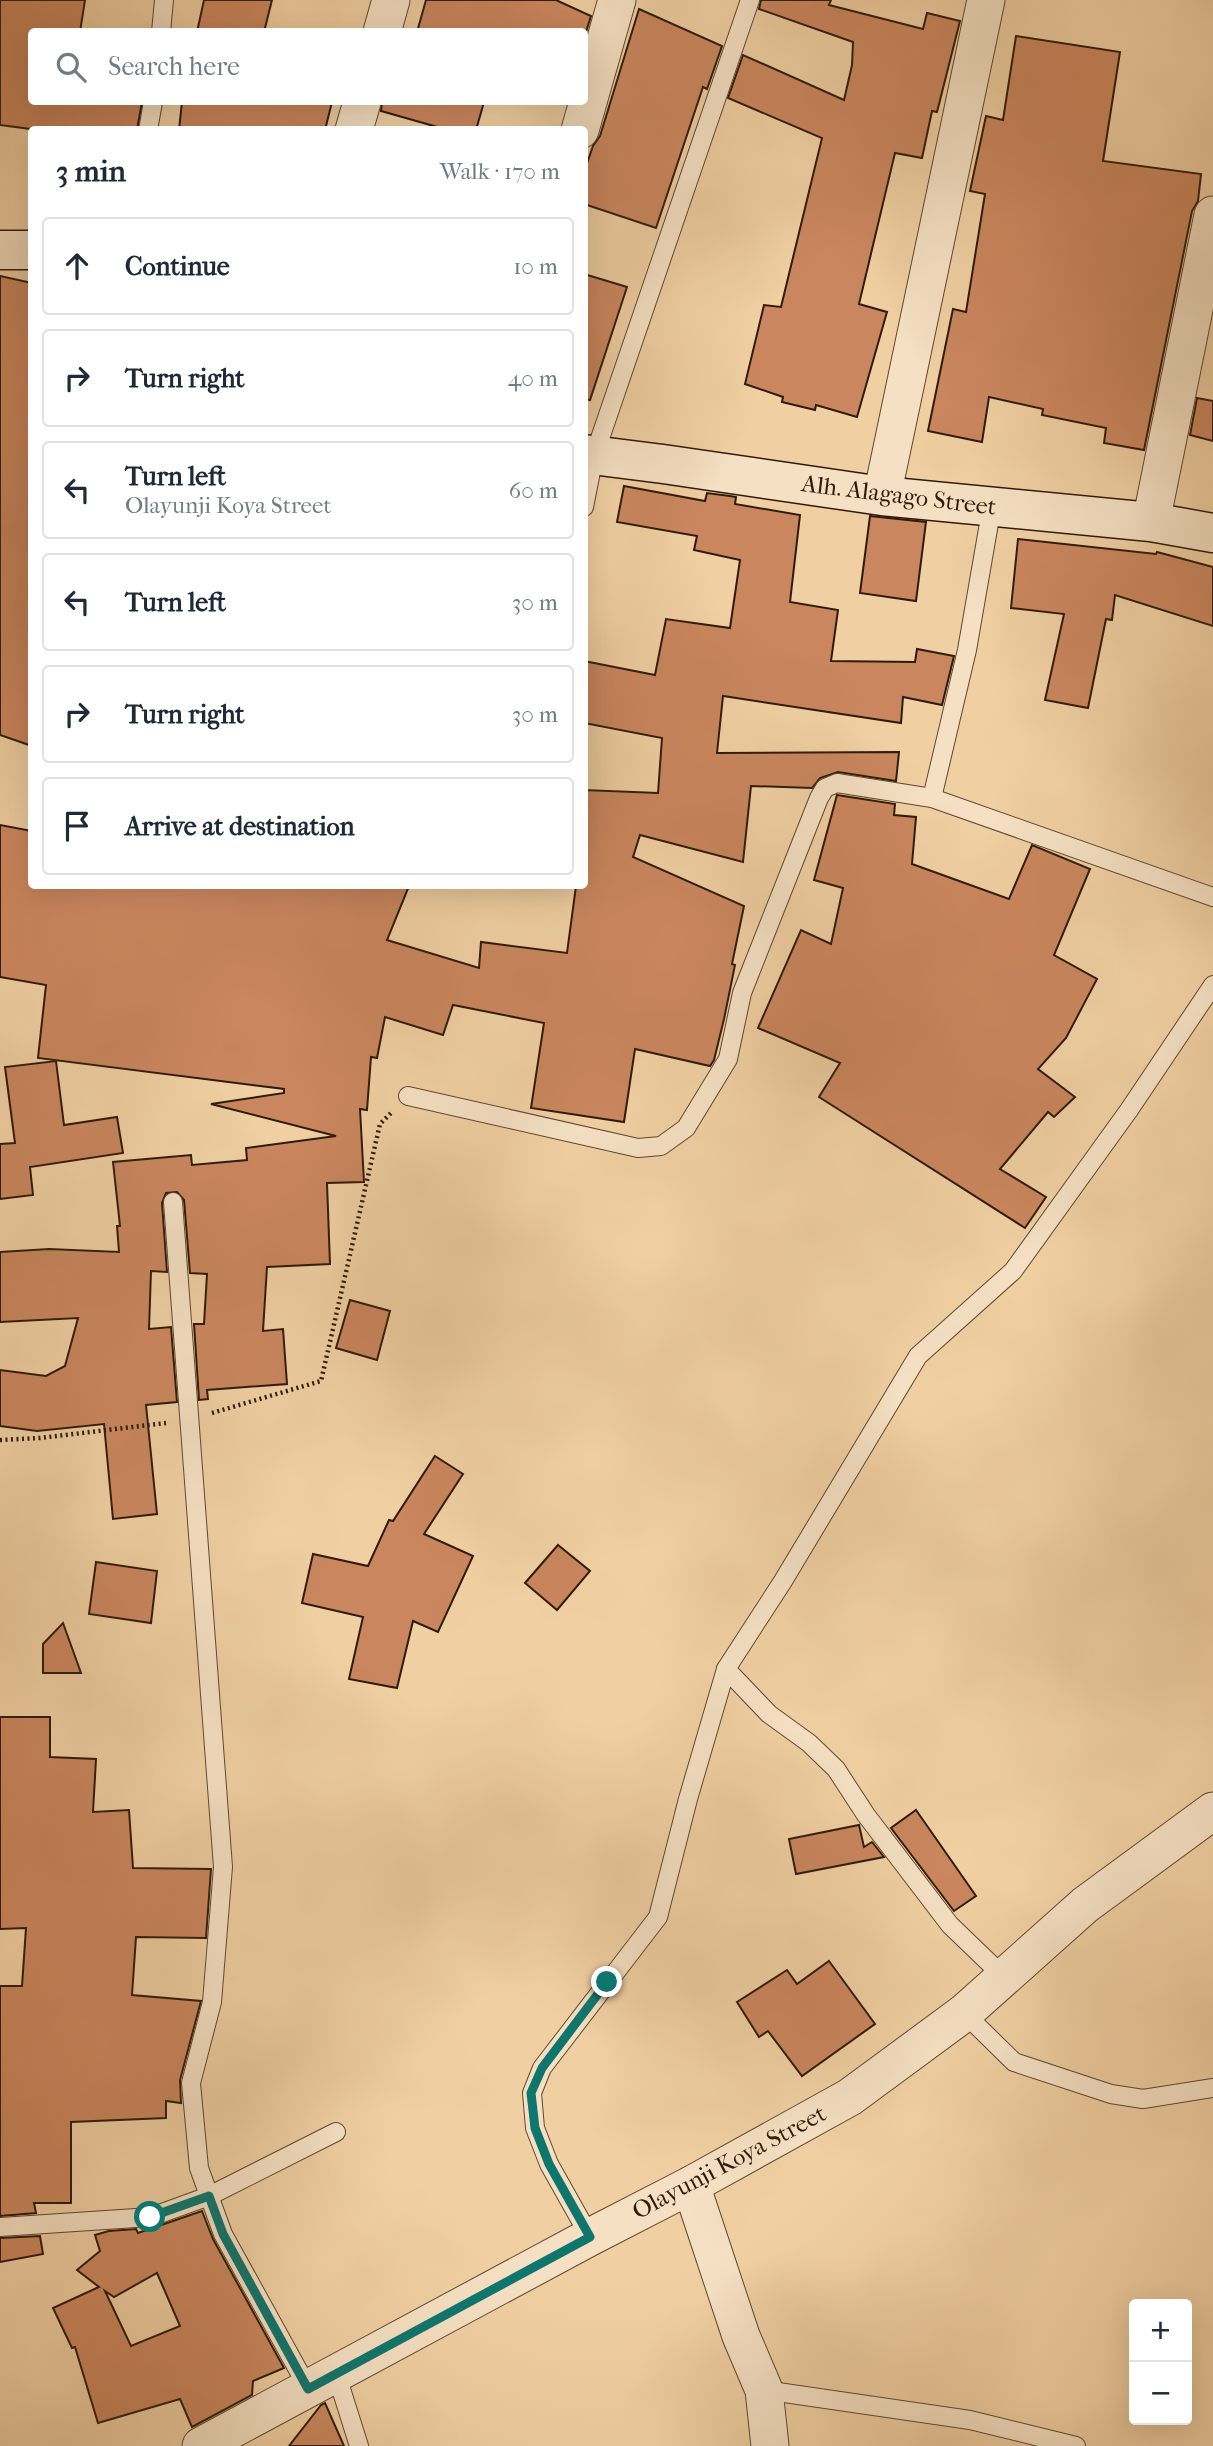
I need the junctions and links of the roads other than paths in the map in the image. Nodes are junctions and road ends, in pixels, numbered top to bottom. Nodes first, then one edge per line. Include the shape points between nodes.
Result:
1 (164, 0) edge
2 (391, 0) edge
3 (617, 0) edge
4 (750, 0) edge
5 (986, 0) edge
6 (161, 28) edge
7 (383, 28) edge
8 (588, 102) edge
9 (152, 105) edge
10 (361, 105) edge
11 (587, 105) edge
12 (149, 126) edge
13 (355, 126) edge
14 (581, 126) edge
15 (1213, 215) edge
16 (0, 250) edge
17 (28, 250) edge
18 (589, 455) edge
19 (882, 496) junction
20 (992, 506) junction
21 (1151, 522) junction
22 (1213, 533) edge
23 (932, 798) junction
24 (1213, 897) edge
25 (1213, 985) edge
26 (408, 1096) road end
27 (173, 1202) dead end
28 (726, 1669) junction
29 (1213, 1811) edge
30 (1004, 1977) junction
31 (964, 2013) junction
32 (1213, 2088) edge
33 (335, 2132) dead end
34 (691, 2185) junction
35 (209, 2196) junction
36 (0, 2227) edge
37 (590, 2237) junction
38 (322, 2381) junction
39 (764, 2390) junction
40 (201, 2446) edge
41 (359, 2446) edge
42 (769, 2446) edge
43 (1076, 2446) edge

1 - 6 lane
2 - 7 street
3 - 8 street
4 - 18 lane
5 - 19 street
9 - 12 lane
10 - 13 street
11 - 14 street
15 - 21 street
16 - 17 main road
18 - 19 main road, Alh. Alagago Street
19 - 20 main road, Alh. Alagago Street
20 - 21 main road, Alh. Alagago Street
20 - 23 lane via 967,650
21 - 22 main road, Alh. Alagago Street
23 - 24 lane
23 - 26 lane via 837,783 825,788 742,993 728,1059 686,1128 661,1146 638,1148
25 - 28 lane via 1013,1271 918,1356
27 - 35 lane via 223,1867 212,2002 191,2083 199,2168
28 - 30 lane via 769,1714 836,1769 950,1925
28 - 37 lane via 658,1917 542,2068 531,2093 535,2128 549,2164
29 - 30 street, Olayunji Koya Street via 1085,1905
30 - 31 street, Olayunji Koya Street
31 - 32 lane via 1014,2062 1111,2094 1143,2099
31 - 34 street, Olayunji Koya Street via 850,2097
33 - 35 lane
34 - 37 street, Olayunji Koya Street
34 - 39 street via 741,2336
35 - 36 lane via 150,2217
35 - 38 lane via 223,2234
37 - 38 street, Olayunji Koya Street
38 - 40 street, Olayunji Koya Street
38 - 41 lane
39 - 42 street
39 - 43 lane via 970,2420

